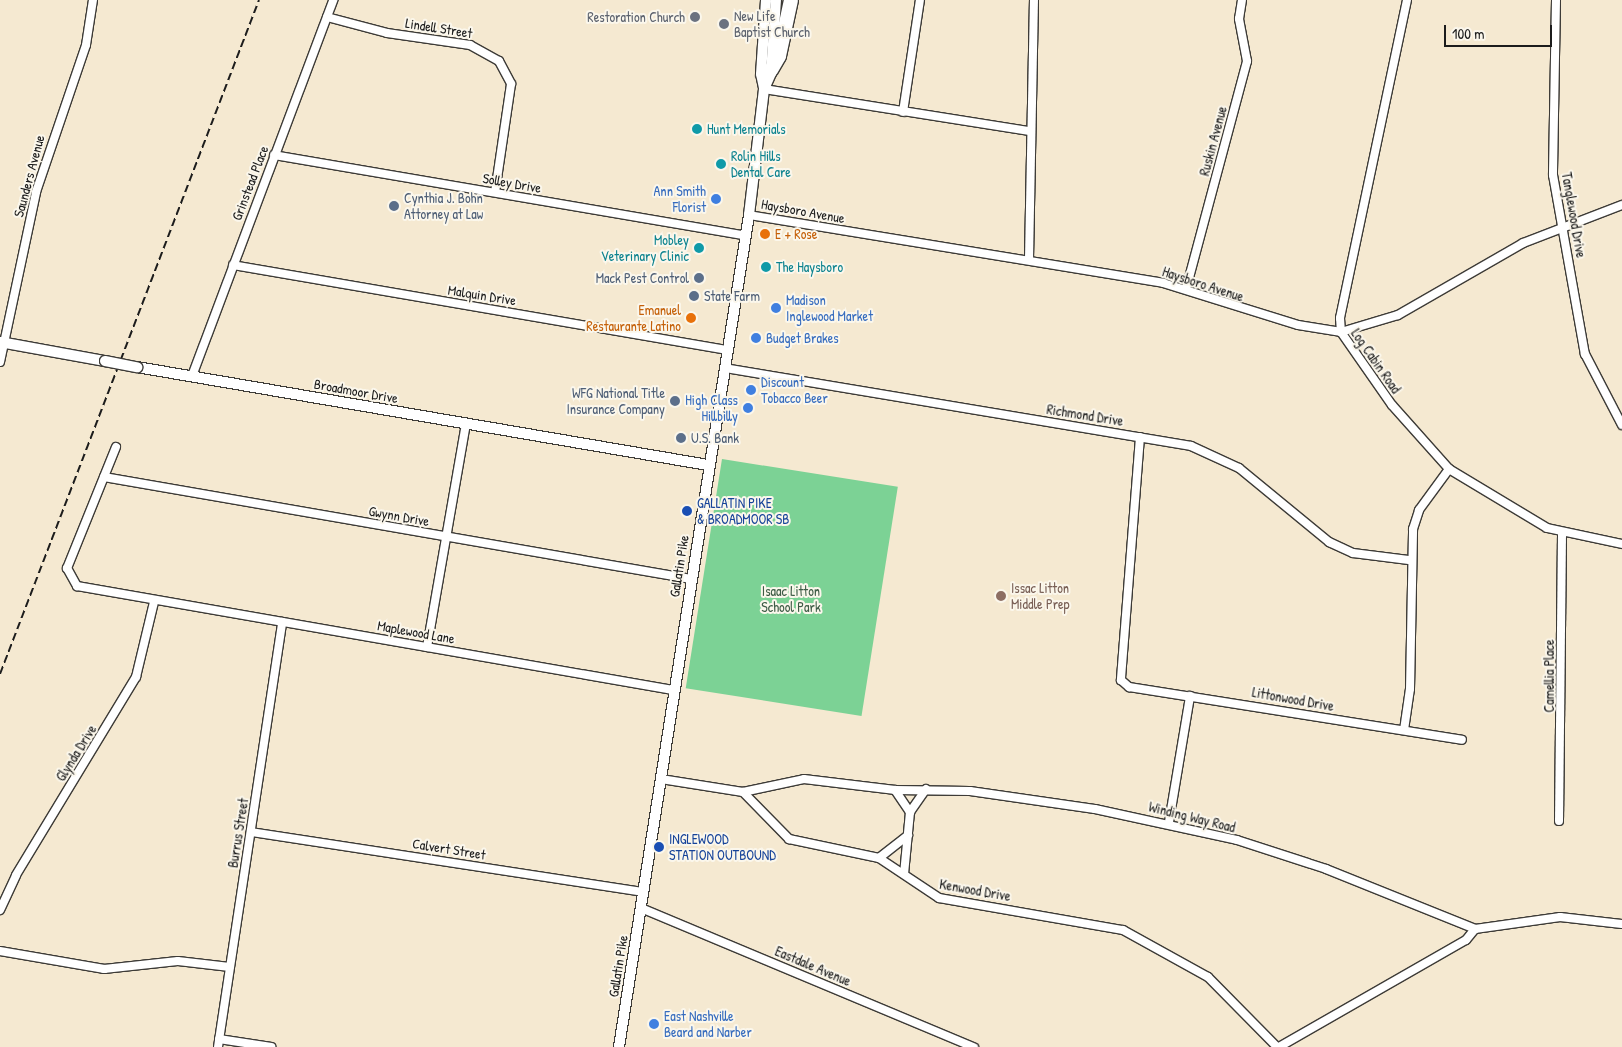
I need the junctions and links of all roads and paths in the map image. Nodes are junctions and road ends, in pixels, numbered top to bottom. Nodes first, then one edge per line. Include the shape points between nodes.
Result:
1 (93, 0) edge
2 (333, 0) edge
3 (766, 0) edge
4 (776, 0) edge
5 (791, 0) edge
6 (920, 0) edge
7 (1034, 0) edge
8 (1242, 0) edge
9 (1407, 0) edge
10 (1556, 0) edge
11 (327, 17) junction
12 (771, 70) junction
13 (764, 88) junction
14 (903, 112) junction
15 (1030, 131) junction
16 (274, 155) junction
17 (495, 192) junction
18 (1622, 205) edge
19 (749, 215) junction
20 (1564, 225) junction
21 (746, 236) junction
22 (1029, 259) junction
23 (233, 265) junction
24 (1186, 289) junction
25 (1341, 332) junction
26 (2, 343) edge
27 (727, 350) junction
28 (0, 362) edge
29 (725, 368) junction
30 (192, 376) junction
31 (466, 424) junction
32 (1622, 425) edge
33 (1140, 437) junction
34 (116, 447) dead end
35 (708, 465) junction
36 (1449, 469) junction
37 (104, 476) junction
38 (1562, 532) junction
39 (447, 537) junction
40 (1622, 544) edge
41 (1410, 560) junction
42 (691, 579) junction
43 (154, 602) junction
44 (282, 622) junction
45 (428, 647) junction
46 (673, 690) junction
47 (1190, 696) junction
48 (1404, 730) junction
49 (1462, 740) dead end
50 (660, 779) junction
51 (926, 789) junction
52 (895, 790) junction
53 (742, 792) junction
54 (910, 812) junction
55 (1559, 821) dead end
56 (1169, 822) junction
57 (251, 832) junction
58 (908, 836) junction
59 (879, 858) junction
60 (904, 874) junction
61 (643, 892) junction
62 (641, 908) junction
63 (0, 910) edge
64 (1622, 924) edge
65 (1475, 928) junction
66 (0, 951) edge
67 (230, 967) junction
68 (218, 1043) edge
69 (271, 1047) edge
70 (619, 1047) edge
71 (974, 1047) edge
72 (1278, 1047) edge

1 - 26 street, Saunders Avenue via 86,45 36,192
2 - 11 street, Grinstead Place
3 - 13 main road, Gallatin Pike via 761,74
4 - 12 main road, Gallatin Pike
5 - 12 highway via 779,56
6 - 14 street
7 - 15 street
8 - 24 street, Ruskin Avenue via 1239,19 1247,61
9 - 25 street, Log Cabin Road via 1340,318
10 - 20 street, Tanglewood Drive via 1552,159
11 - 16 street, Grinstead Place
11 - 17 street, Lindell Street via 387,33 470,45 499,60 510,84
12 - 13 main road, Gallatin Pike
13 - 14 street
13 - 19 main road, Gallatin Pike
14 - 15 street
15 - 22 street
16 - 17 street, Solley Drive
16 - 23 street, Grinstead Place
17 - 21 street, Solley Drive
18 - 20 street, Haysboro Avenue
19 - 21 main road, Gallatin Pike
19 - 22 street, Haysboro Avenue
20 - 25 street, Haysboro Avenue via 1523,243 1398,315
20 - 32 street, Tanglewood Drive via 1585,354
21 - 27 main road, Gallatin Pike
22 - 24 street, Haysboro Avenue
23 - 27 street, Malquin Drive
23 - 30 street, Grinstead Place
24 - 25 street, Haysboro Avenue via 1298,325
25 - 36 street, Log Cabin Road via 1392,405
26 - 28 street, Saunders Avenue
26 - 30 main road, Broadmoor Drive, bridge
27 - 29 main road, Gallatin Pike
29 - 33 street, Richmond Drive
29 - 35 main road, Gallatin Pike
30 - 31 main road, Broadmoor Drive
31 - 35 main road, Broadmoor Drive
31 - 39 street
33 - 41 street, Richmond Drive via 1191,446 1239,468 1329,542 1353,553
33 - 47 street, Littonwood Drive via 1121,680 1129,687
34 - 37 street, Maplewood Lane
35 - 42 main road, Gallatin Pike
36 - 38 street, Log Cabin Road via 1528,520
36 - 41 street via 1419,510
37 - 39 street, Gwynn Drive
37 - 43 street, Maplewood Lane via 67,568 70,578 88,590
38 - 40 street, Log Cabin Road
38 - 55 street, Camellia Place
39 - 42 street, Gwynn Drive
39 - 45 street
41 - 48 street via 1410,689
42 - 46 main road, Gallatin Pike
43 - 44 street, Maplewood Lane
43 - 63 street, Glynda Drive via 136,677 16,875
44 - 45 street, Maplewood Lane
44 - 57 street, Burrus Street
45 - 46 street, Maplewood Lane
46 - 50 main road, Gallatin Pike
47 - 48 street, Littonwood Drive
47 - 56 street
48 - 49 street, Littonwood Drive
50 - 53 street
50 - 61 main road, Gallatin Pike
51 - 52 street, Winding Way Road
51 - 54 street
51 - 56 street, Winding Way Road via 970,791
52 - 53 street, Winding Way Road via 804,779
52 - 54 street
53 - 59 street, Kenwood Drive via 789,839
54 - 58 street
56 - 65 street, Winding Way Road via 1326,869
57 - 61 street, Calvert Street
57 - 67 street, Burrus Street
58 - 59 street
58 - 60 street
59 - 60 street, Kenwood Drive
60 - 72 street, Kenwood Drive via 939,898 1123,930 1208,977
61 - 62 main road, Gallatin Pike
62 - 70 main road, Gallatin Pike
62 - 71 street, Eastdale Avenue
64 - 65 street, Winding Way Road via 1560,917
65 - 72 street via 1466,940
66 - 67 street via 104,969 178,961
67 - 68 street, Burrus Street
68 - 69 street

